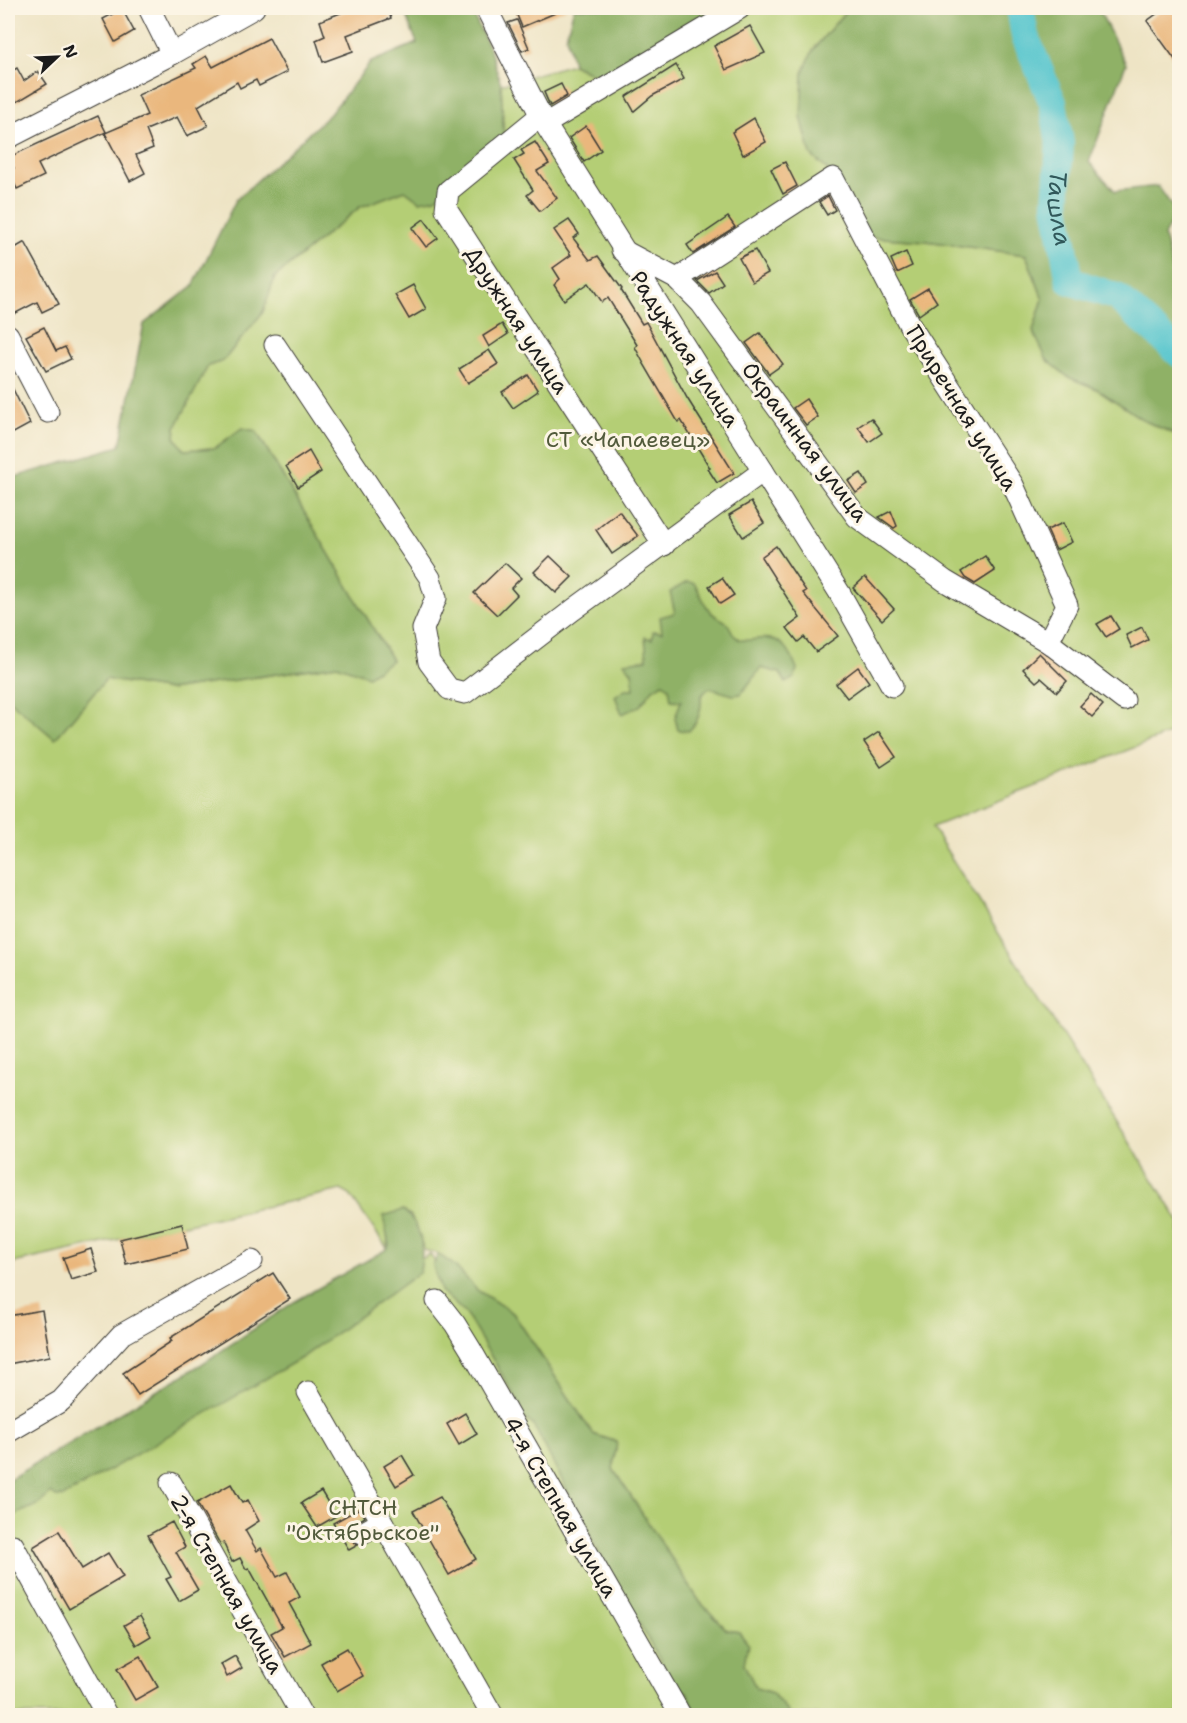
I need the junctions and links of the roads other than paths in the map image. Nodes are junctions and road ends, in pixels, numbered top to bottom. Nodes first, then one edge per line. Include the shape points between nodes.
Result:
1 (149, 8) edge
2 (254, 8) edge
3 (486, 8) edge
4 (740, 8) edge
5 (172, 54) junction
6 (542, 120) junction
7 (8, 138) edge
8 (622, 250) junction
9 (677, 279) junction
10 (8, 335) edge
11 (275, 345) dead end
12 (48, 412) dead end
13 (763, 471) junction
14 (664, 545) junction
15 (1048, 642) junction
16 (891, 686) dead end
17 (1124, 700) dead end
18 (252, 1262) dead end
19 (437, 1301) dead end
20 (308, 1392) dead end
21 (8, 1432) edge
22 (171, 1483) dead end
23 (382, 1522) junction
24 (363, 1533) dead end
25 (13, 1545) dead end
26 (107, 1716) edge
27 (302, 1716) edge
28 (493, 1716) edge
29 (681, 1716) edge

1 - 5 street
2 - 5 street
3 - 6 street, Радужная улица
4 - 6 street, Дружная улица
5 - 7 street
6 - 8 street, Радужная улица
6 - 14 street, Дружная улица via 448,191 447,209
8 - 9 street, Окраинная улица
8 - 13 street, Радужная улица
9 - 15 street, Окраинная улица via 701,303 857,517 945,581
9 - 15 street, Приречная улица via 833,178 909,324 1012,485 1067,604
10 - 12 street
11 - 14 street via 430,578 435,598 423,629 429,662 449,689 465,693
13 - 14 street
13 - 16 street, Радужная улица
15 - 17 street, Окраинная улица
18 - 21 street via 121,1335 61,1401
19 - 29 street, 4-я Степная улица via 471,1350
20 - 23 street via 359,1497
22 - 27 street, 2-я Степная улица
23 - 24 street
23 - 28 street
25 - 26 street

